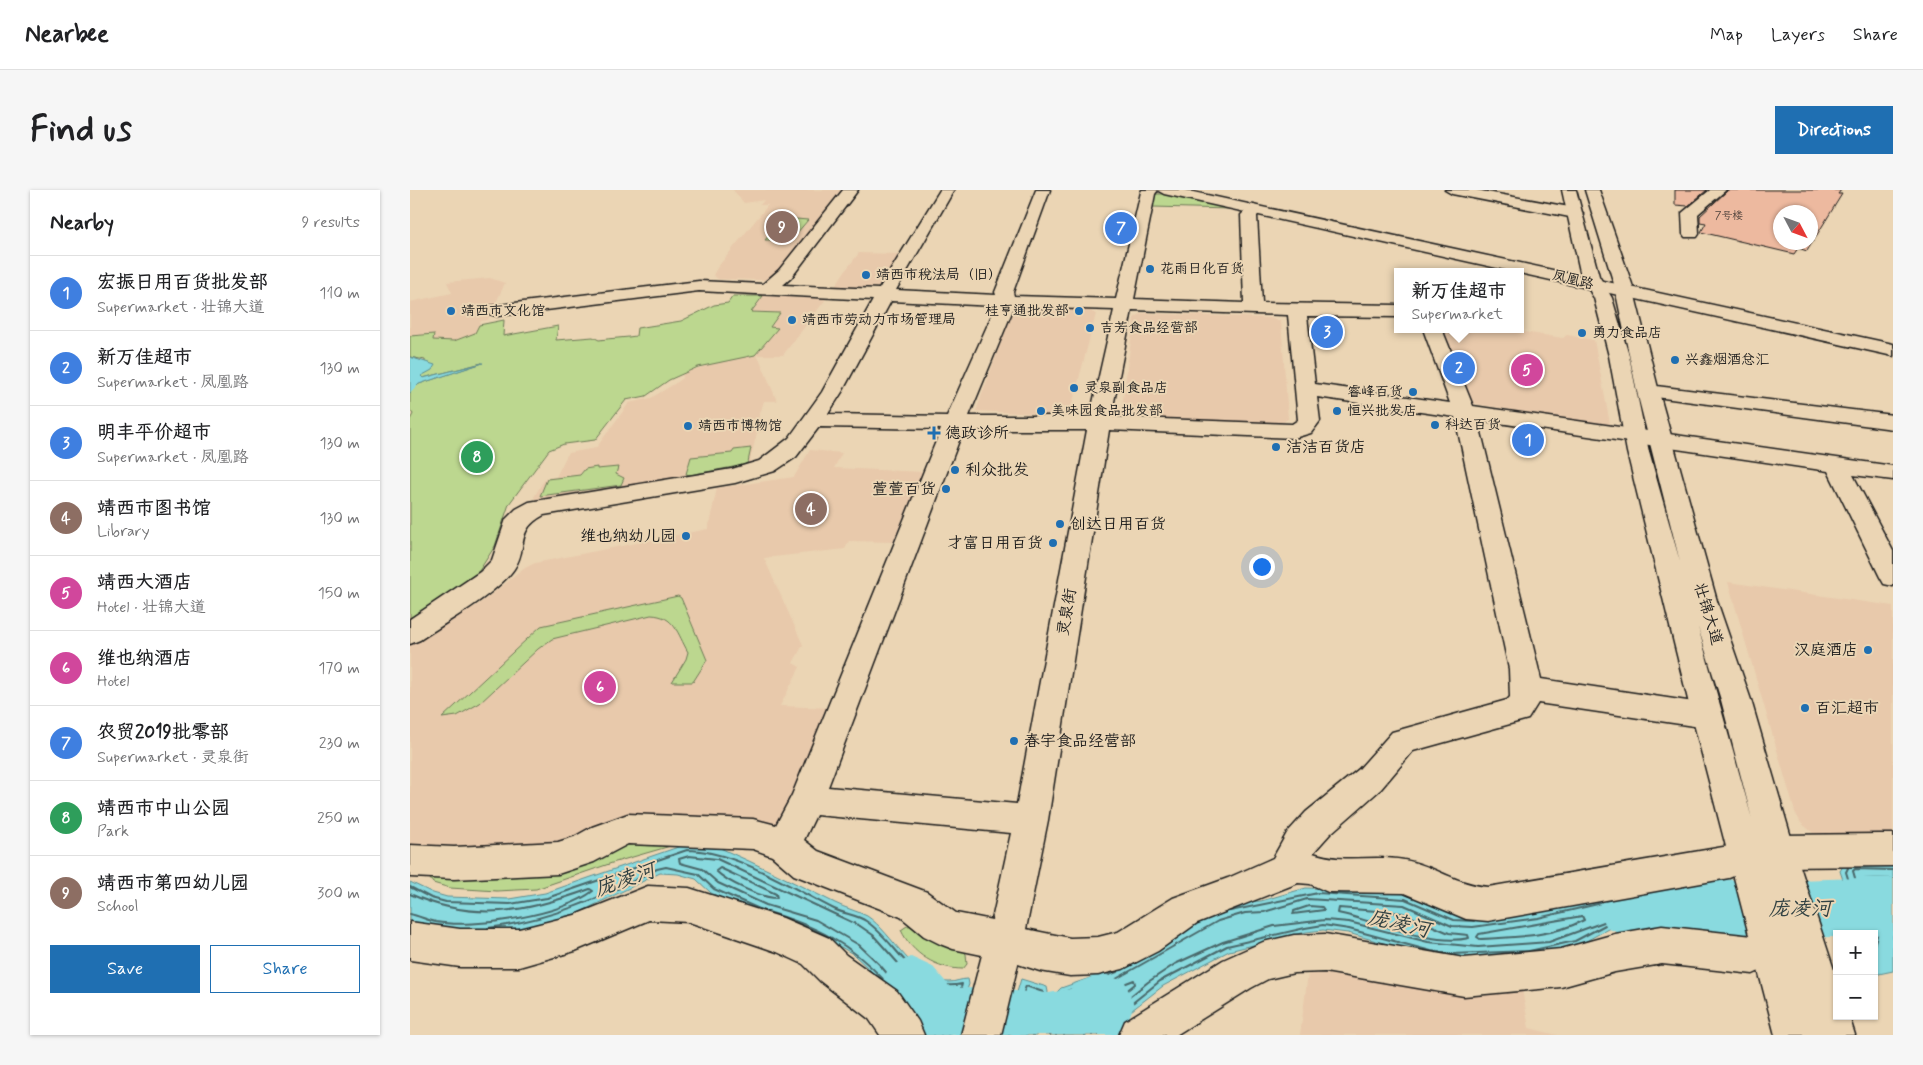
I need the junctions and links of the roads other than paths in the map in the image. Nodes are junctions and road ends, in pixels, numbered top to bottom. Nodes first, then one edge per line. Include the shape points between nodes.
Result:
1 (851, 190) edge
2 (947, 190) edge
3 (1043, 190) edge
4 (1151, 190) edge
5 (1164, 190) edge
6 (1194, 190) edge
7 (1452, 190) edge
8 (1592, 190) edge
9 (1719, 190) edge
10 (1572, 201) edge
11 (1254, 210) junction
12 (1691, 234) dead end
13 (1593, 281) junction
14 (1624, 288) junction
15 (768, 289) junction
16 (884, 296) junction
17 (1007, 301) junction
18 (1124, 305) junction
19 (1253, 307) junction
20 (497, 310) dead end
21 (1297, 310) junction
22 (1394, 311) edge
23 (1433, 333) edge
24 (1893, 343) edge
25 (1893, 350) edge
26 (1306, 389) junction
27 (1648, 391) junction
28 (1462, 411) junction
29 (813, 420) junction
30 (1893, 422) edge
31 (1099, 423) junction
32 (955, 424) junction
33 (1635, 438) junction
34 (1660, 440) junction
35 (1838, 467) junction
36 (1893, 473) edge
37 (1893, 577) edge
38 (410, 633) edge
39 (1527, 689) junction
40 (1706, 716) junction
41 (807, 800) junction
42 (1031, 820) junction
43 (784, 845) junction
44 (1893, 850) edge
45 (1778, 851) junction
46 (1736, 854) junction
47 (410, 861) edge
48 (1284, 870) junction
49 (410, 941) edge
50 (1001, 954) junction
51 (1778, 954) junction
52 (904, 1035) edge
53 (980, 1035) edge
54 (1139, 1035) edge
55 (1795, 1035) edge
56 (1835, 1035) edge

1 - 15 street via 785,274
2 - 16 street
3 - 17 street via 1004,292
4 - 18 street, 灵泉街
5 - 11 street, 凤凰路
6 - 13 street, 凤凰路
7 - 10 street
8 - 14 street, 壮锦大道
9 - 12 street via 1690,212
10 - 13 street, 壮锦大道
11 - 13 street, 凤凰路
11 - 19 street via 1249,214
13 - 14 street, 凤凰路
13 - 33 street, 壮锦大道 via 1603,298
14 - 24 street, 凤凰路
14 - 25 street, 凤凰路
14 - 27 street, 壮锦大道
15 - 16 street
15 - 20 street via 700,286
16 - 17 street
16 - 29 street via 832,392
17 - 18 street
17 - 32 street
18 - 19 street
18 - 31 street, 灵泉街
19 - 21 street
21 - 22 street
21 - 26 street
23 - 28 street
26 - 28 street
26 - 31 street via 1309,421 1294,431
27 - 30 street
27 - 34 street, 壮锦大道
28 - 33 street
28 - 39 street via 1469,424 1510,599
29 - 32 street
29 - 38 street via 788,452 750,472 698,484 548,506 525,515 515,525 504,564 489,579
31 - 32 street
31 - 42 street, 灵泉街
32 - 41 street
33 - 34 street
33 - 40 street, 壮锦大道
34 - 35 street
34 - 45 street, 壮锦大道 via 1703,601 1736,700
35 - 36 street
35 - 37 street
39 - 40 street
39 - 48 street via 1525,701 1517,710 1426,734 1398,745 1370,779 1318,823 1299,844
40 - 46 street, 壮锦大道
41 - 42 street
41 - 43 street
42 - 50 street, 灵泉街
43 - 47 street via 753,834 628,829 582,851 558,858 454,863
43 - 50 street via 806,863 914,904 937,923
44 - 45 street
45 - 51 street, 壮锦大道
46 - 48 street via 1488,904 1474,904 1447,896 1404,876 1328,875 1298,867
46 - 51 street, 壮锦大道
48 - 50 street via 1186,910 1122,950 1098,956 1070,957 1040,952
49 - 52 street via 460,948 519,948 575,933 648,903 689,905 783,936 816,951 883,1005
50 - 53 street, 灵泉街
51 - 54 street via 1662,945 1615,953 1561,968 1464,977 1325,953 1294,954 1263,961 1237,974
51 - 55 street, 壮锦大道
51 - 56 street, 壮锦大道

